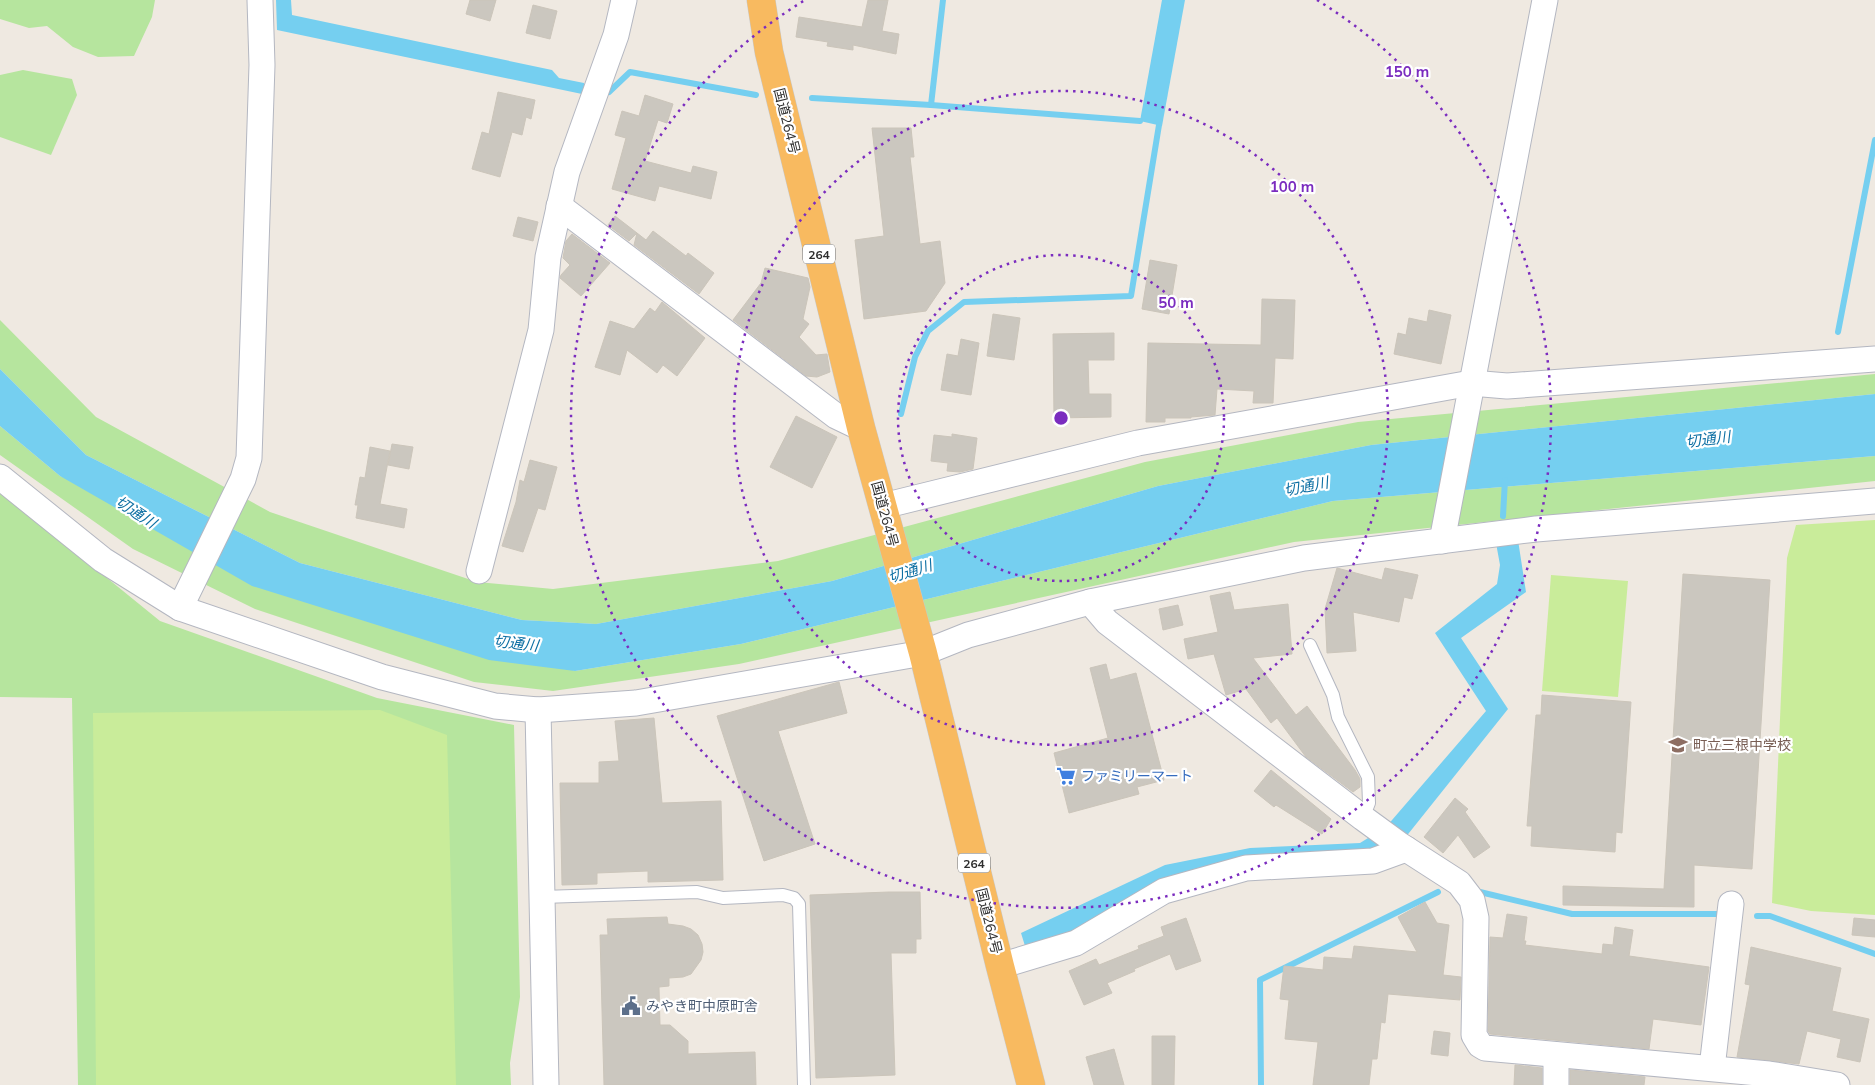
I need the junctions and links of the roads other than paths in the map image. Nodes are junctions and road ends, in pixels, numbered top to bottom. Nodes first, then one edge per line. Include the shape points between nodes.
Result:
1 (260, 0) edge
2 (624, 0) edge
3 (761, 0) edge
4 (1544, 0) edge
5 (559, 206) junction
6 (1875, 359) edge
7 (1470, 389) junction
8 (861, 428) junction
9 (0, 477) edge
10 (1875, 501) edge
11 (883, 506) junction
12 (1443, 536) junction
13 (479, 571) dead end
14 (1090, 602) junction
15 (182, 603) junction
16 (1310, 645) dead end
17 (921, 646) junction
18 (538, 710) junction
19 (1368, 821) junction
20 (1403, 847) junction
21 (542, 897) junction
22 (1731, 904) dead end
23 (1000, 966) junction
24 (1556, 1055) junction
25 (1712, 1068) junction
26 (546, 1085) edge
27 (804, 1085) edge
28 (1031, 1085) edge
29 (1556, 1085) edge
30 (1837, 1085) edge

1 - 15 street via 262,65 248,458 243,479
2 - 5 street via 616,35 567,172
3 - 8 highway, 国道264号 / 264 via 769,52
4 - 7 street
5 - 8 street via 836,416
5 - 13 street via 548,257 541,330
6 - 7 street
7 - 11 street via 1138,443
7 - 12 street
8 - 11 highway, 国道264号 / 264
9 - 15 street via 104,560
10 - 12 street
11 - 17 highway, 国道264号 / 264
12 - 14 street via 1304,558
14 - 17 street
14 - 19 street via 1107,622
15 - 18 street via 382,677 495,706
16 - 19 lane via 1333,695 1338,717 1368,777
17 - 18 street via 636,703
17 - 23 highway, 国道264号 / 264
18 - 21 street
19 - 20 street
20 - 23 street via 1373,862 1246,868 1164,891 1076,943
20 - 24 street via 1459,883 1472,900 1476,918 1474,1035 1480,1045
21 - 26 street
21 - 27 lane via 697,892 722,898 794,898 800,904
22 - 25 street
23 - 28 highway, 国道264号 / 264
24 - 25 street
24 - 29 street
25 - 30 street

